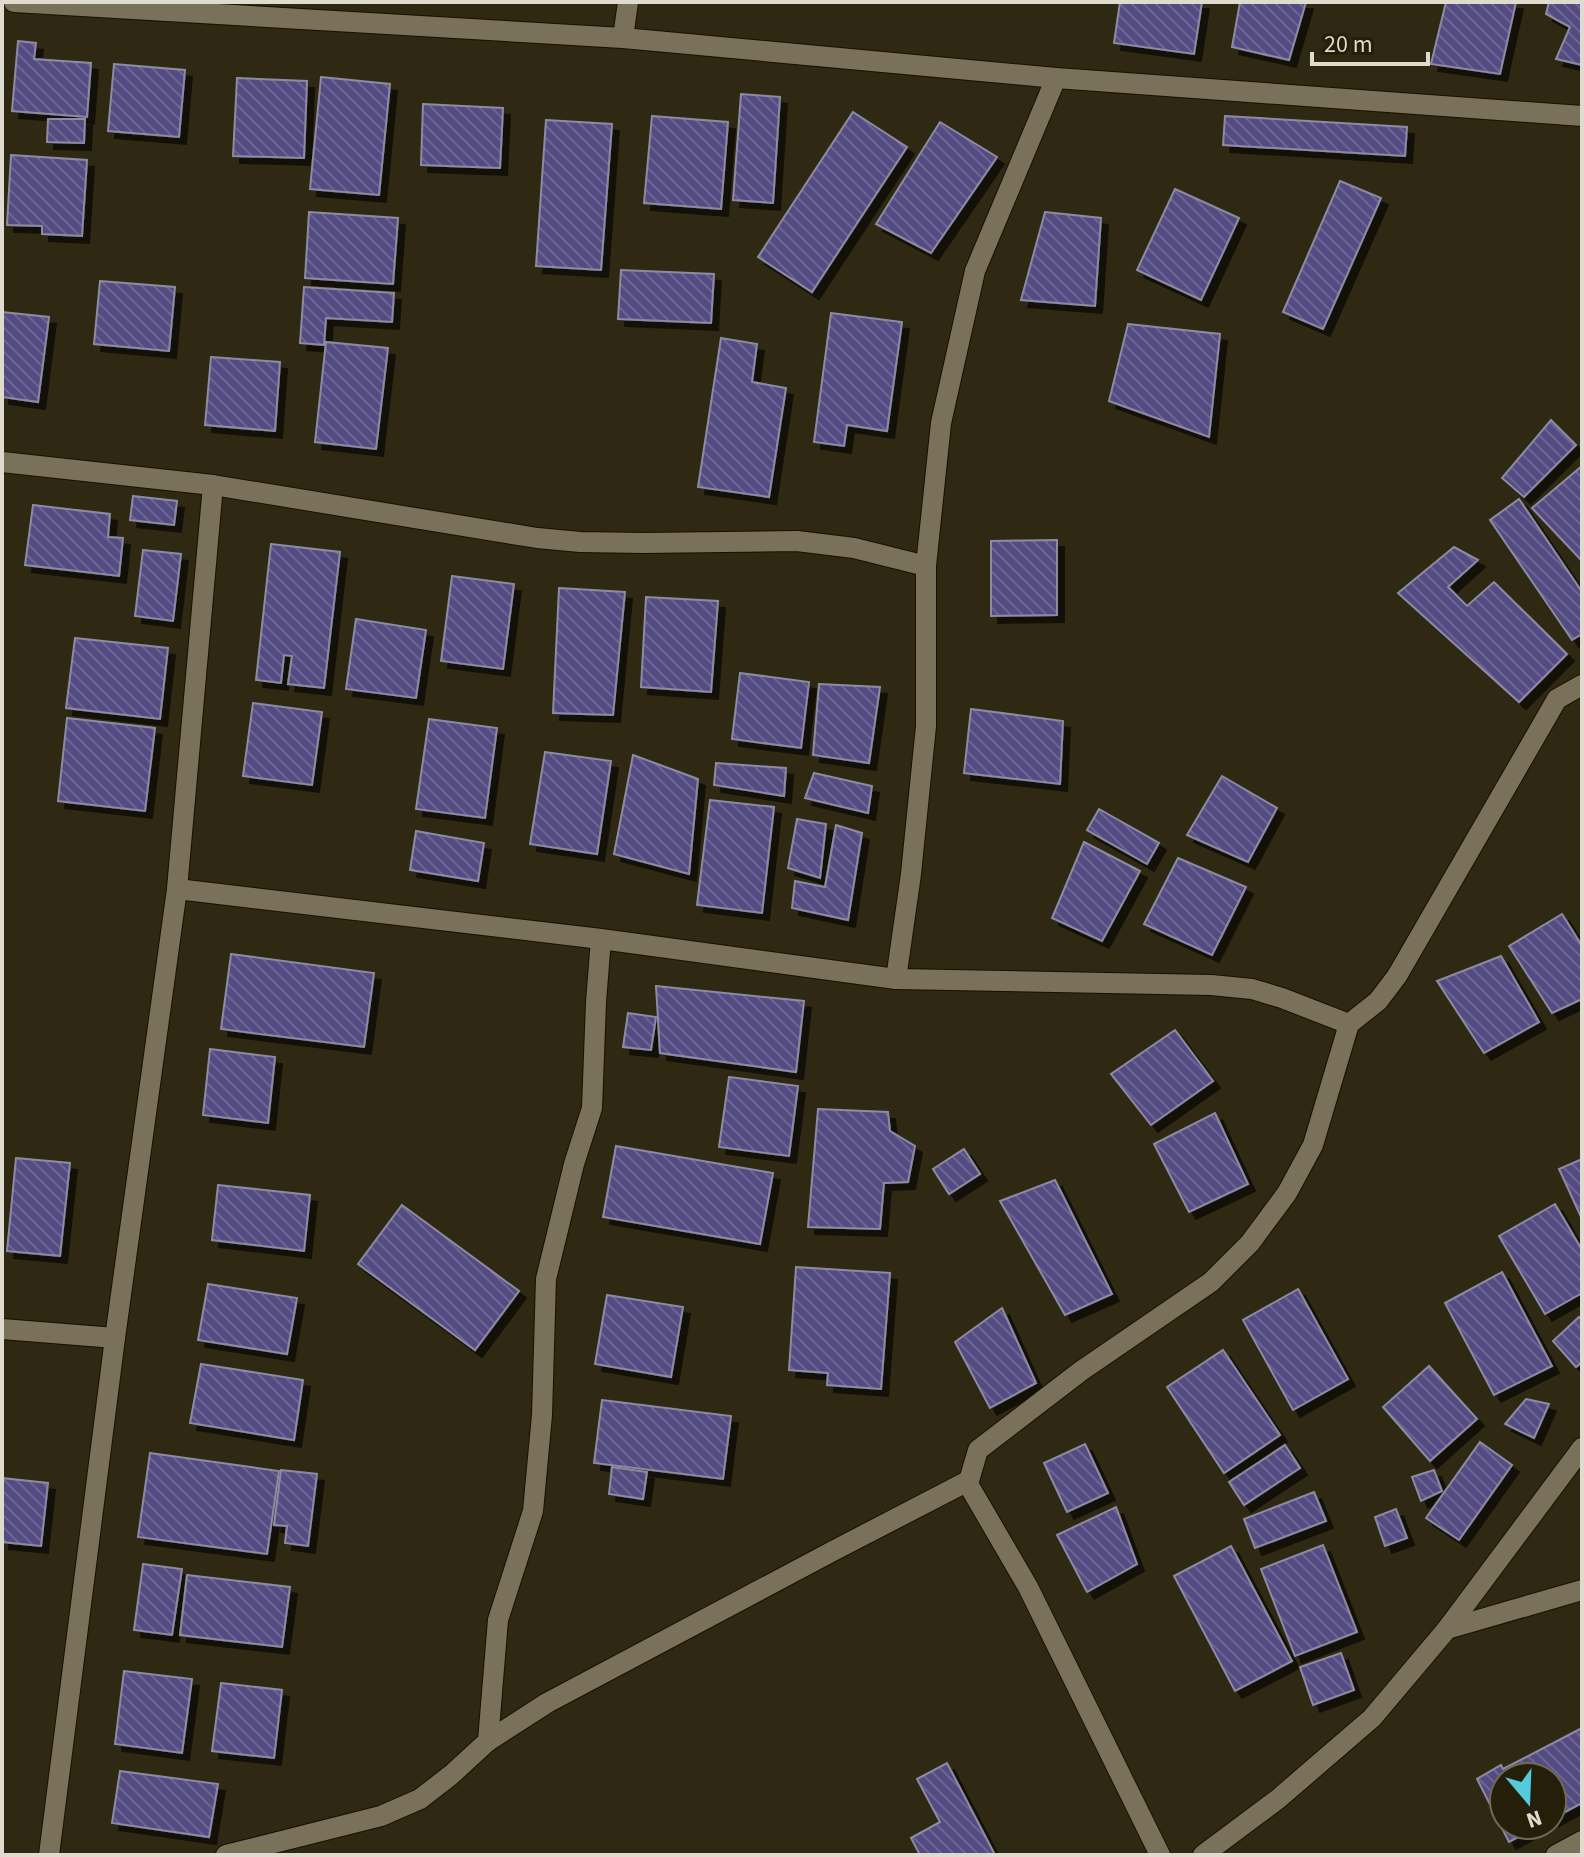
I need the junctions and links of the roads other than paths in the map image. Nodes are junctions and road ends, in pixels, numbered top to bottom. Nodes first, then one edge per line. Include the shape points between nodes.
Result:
1 (14, 2) edge
2 (628, 2) edge
3 (261, 10) edge
4 (623, 38) junction
5 (1056, 78) junction
6 (1582, 116) edge
7 (2, 462) edge
8 (213, 485) junction
9 (926, 566) junction
10 (1582, 685) edge
11 (177, 889) junction
12 (601, 939) junction
13 (896, 979) junction
14 (1349, 1024) junction
15 (2, 1329) edge
16 (115, 1338) junction
17 (1582, 1448) edge
18 (968, 1481) junction
19 (1582, 1590) edge
20 (1447, 1629) junction
21 (488, 1741) junction
22 (1582, 1841) edge
23 (49, 1855) edge
24 (226, 1855) edge
25 (1160, 1855) edge
26 (1203, 1855) edge
27 (1556, 1855) edge

1 - 3 street
2 - 4 street
3 - 4 street
4 - 5 street
5 - 6 street
5 - 9 street via 975,271 941,423
7 - 8 street
8 - 9 street via 537,538 797,541
8 - 11 street
9 - 13 street via 926,726
10 - 14 street via 1557,699 1397,976 1378,1001
11 - 12 street
11 - 16 street
12 - 13 street
12 - 21 street via 592,1108 546,1279 533,1511 498,1620
13 - 14 street via 1252,989
14 - 18 street via 1313,1145 1287,1193 1250,1243 1211,1282 978,1450
15 - 16 street
16 - 23 street
17 - 20 street
18 - 21 street via 547,1703
18 - 25 street via 1028,1587
19 - 20 street
20 - 26 street via 1372,1718
21 - 24 street via 420,1799 381,1816
22 - 27 street

